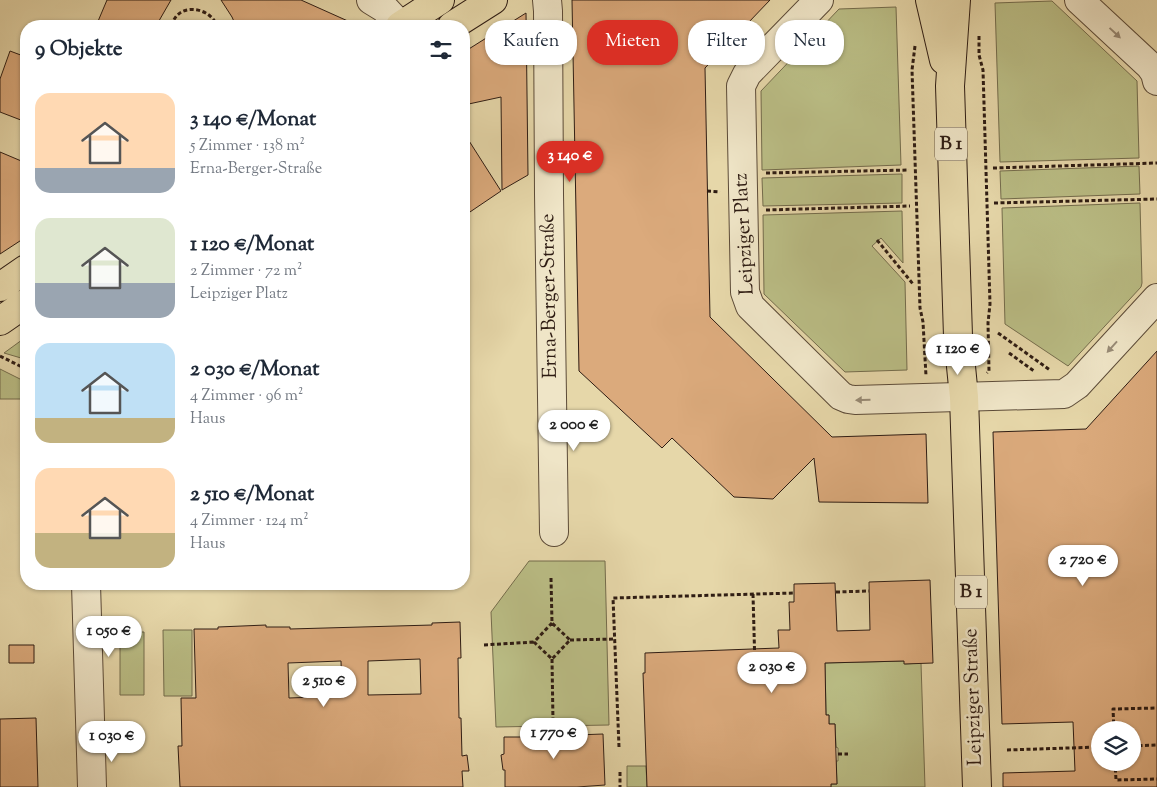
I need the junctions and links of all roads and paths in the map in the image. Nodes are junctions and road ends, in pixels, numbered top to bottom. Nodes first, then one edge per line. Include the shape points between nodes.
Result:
1 (371, 0) edge
2 (440, 0) edge
3 (492, 0) edge
4 (547, 0) edge
5 (819, 0) edge
6 (930, 0) edge
7 (956, 0) edge
8 (1079, 0) edge
9 (174, 20) edge
10 (213, 20) edge
11 (395, 20) edge
12 (410, 20) edge
13 (461, 20) edge
14 (978, 27) dead end
15 (914, 37) dead end
16 (1157, 81) edge
17 (950, 86) junction
18 (1157, 163) edge
19 (993, 168) dead end
20 (909, 170) dead end
21 (758, 173) dead end
22 (707, 192) dead end
23 (723, 192) dead end
24 (1157, 199) edge
25 (994, 203) dead end
26 (910, 206) dead end
27 (759, 210) dead end
28 (877, 240) dead end
29 (20, 273) edge
30 (913, 284) dead end
31 (0, 287) edge
32 (1157, 298) edge
33 (20, 307) edge
34 (0, 321) edge
35 (998, 333) dead end
36 (1009, 353) dead end
37 (0, 356) edge
38 (20, 366) edge
39 (1033, 370) dead end
40 (989, 371) dead end
41 (925, 372) dead end
42 (1056, 374) dead end
43 (964, 397) junction
44 (554, 532) dead end
45 (551, 578) dead end
46 (86, 590) edge
47 (869, 591) dead end
48 (836, 592) dead end
49 (794, 593) dead end
50 (753, 594) junction
51 (552, 623) junction
52 (615, 639) junction
53 (570, 640) junction
54 (534, 642) junction
55 (484, 645) dead end
56 (552, 659) junction
57 (755, 668) dead end
58 (1157, 708) edge
59 (1114, 721) edge
60 (554, 722) dead end
61 (1157, 745) edge
62 (1141, 746) edge
63 (618, 747) dead end
64 (1091, 747) edge
65 (1007, 750) dead end
66 (838, 754) dead end
67 (848, 754) dead end
68 (1116, 771) edge
69 (620, 772) dead end
70 (1157, 779) edge
71 (92, 787) edge
72 (620, 787) edge
73 (977, 787) edge

1 - 11 street
2 - 12 main road
3 - 13 main road
4 - 44 street, Erna-Berger-Straße
43 -> 5 street, Leipziger Platz via 848,399 841,396 746,299 741,86 748,74
6 - 17 main road, B 1
7 - 17 main road, B 1
8 -> 16 street via 1150,66
9 - 10 path via 183,11 196,9 207,12
14 - 40 path via 983,70
15 - 41 path via 912,70 919,289
17 - 43 main road, B 1 via 958,336
18 - 19 path
20 - 21 path
22 - 23 path
24 - 25 path
26 - 27 path
28 - 30 path
29 - 31 main road
32 -> 43 street, Leipziger Platz via 1069,392
33 - 34 main road
35 - 42 path
36 - 39 path
37 - 38 path
43 - 73 main road, Leipziger Straße / B 1
45 - 51 path
46 - 71 street
47 - 48 path
49 - 50 path
50 - 52 path via 613,598
50 - 57 path
51 - 53 path
51 - 54 path
52 - 53 path
52 - 63 path
53 - 56 path
54 - 55 path
54 - 56 path
56 - 60 path
58 - 59 path via 1113,709
61 - 62 path
64 - 65 path
66 - 67 path
68 - 70 path via 1116,780
69 - 72 path

